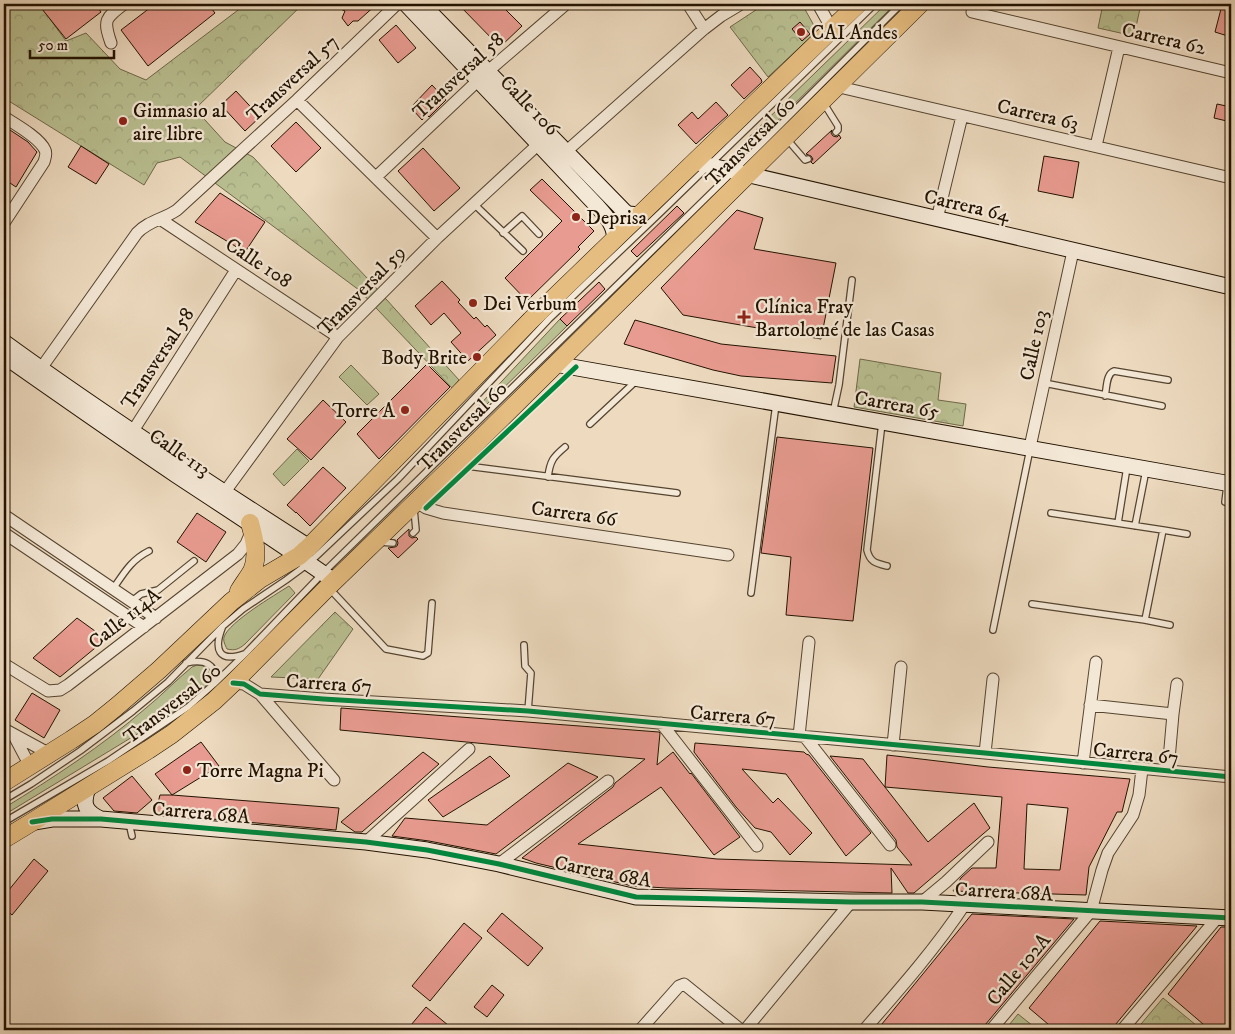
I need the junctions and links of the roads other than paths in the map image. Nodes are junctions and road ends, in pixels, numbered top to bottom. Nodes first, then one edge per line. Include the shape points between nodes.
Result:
1 (397, 4) edge
2 (406, 4) edge
3 (422, 4) edge
4 (566, 4) edge
5 (688, 4) edge
6 (740, 4) edge
7 (818, 4) edge
8 (858, 4) edge
9 (875, 4) edge
10 (901, 4) edge
11 (920, 4) edge
12 (120, 5) edge
13 (972, 12) dead end
14 (704, 29) junction
15 (832, 29) junction
16 (111, 43) dead end
17 (1118, 46) junction
18 (1231, 73) edge
19 (483, 76) junction
20 (835, 86) junction
21 (297, 100) junction
22 (822, 100) junction
23 (4, 116) edge
24 (962, 116) junction
25 (836, 132) dead end
26 (784, 137) junction
27 (544, 139) junction
28 (1096, 146) junction
29 (561, 157) junction
30 (808, 159) dead end
31 (701, 164) junction
32 (739, 173) junction
33 (376, 177) junction
34 (1231, 178) edge
35 (474, 204) junction
36 (640, 216) junction
37 (160, 218) junction
38 (937, 219) junction
39 (4, 223) edge
40 (503, 233) junction
41 (540, 234) dead end
42 (437, 238) junction
43 (615, 239) junction
44 (1073, 250) junction
45 (523, 251) dead end
46 (236, 270) junction
47 (852, 280) dead end
48 (1231, 287) edge
49 (338, 337) junction
50 (4, 342) edge
51 (4, 356) edge
52 (555, 364) junction
53 (37, 373) junction
54 (638, 378) junction
55 (1168, 380) dead end
56 (1044, 383) junction
57 (1105, 396) junction
58 (777, 402) junction
59 (1162, 406) dead end
60 (841, 411) junction
61 (882, 421) junction
62 (590, 424) dead end
63 (129, 436) junction
64 (565, 447) dead end
65 (1030, 447) junction
66 (454, 465) junction
67 (1128, 465) junction
68 (1147, 468) junction
69 (548, 477) junction
70 (1230, 483) edge
71 (224, 493) junction
72 (677, 493) dead end
73 (1225, 502) dead end
74 (415, 503) junction
75 (1050, 513) dead end
76 (4, 515) edge
77 (1118, 523) junction
78 (1134, 526) junction
79 (251, 527) junction
80 (1163, 530) junction
81 (4, 533) edge
82 (413, 533) dead end
83 (1187, 534) dead end
84 (374, 542) junction
85 (393, 543) dead end
86 (149, 551) dead end
87 (306, 555) junction
88 (728, 555) dead end
89 (194, 561) dead end
90 (887, 566) dead end
91 (328, 580) junction
92 (113, 589) junction
93 (751, 593) dead end
94 (131, 601) junction
95 (231, 602) junction
96 (432, 603) dead end
97 (1032, 604) dead end
98 (156, 618) junction
99 (1146, 620) junction
100 (1170, 625) dead end
101 (223, 626) junction
102 (144, 627) junction
103 (993, 630) dead end
104 (809, 642) dead end
105 (524, 645) dead end
106 (246, 653) junction
107 (1096, 662) dead end
108 (186, 663) junction
109 (4, 664) edge
110 (901, 667) dead end
111 (993, 678) dead end
112 (233, 683) junction
113 (214, 684) junction
114 (1177, 684) dead end
115 (260, 694) junction
116 (1090, 706) junction
117 (528, 711) junction
118 (1173, 714) junction
119 (661, 724) junction
120 (8, 732) edge
121 (802, 736) junction
122 (893, 745) junction
123 (469, 749) dead end
124 (985, 753) junction
125 (50, 754) junction
126 (1083, 763) junction
127 (30, 766) junction
128 (1142, 768) junction
129 (1168, 771) junction
130 (1231, 778) edge
131 (334, 780) dead end
132 (4, 782) edge
133 (608, 782) dead end
134 (88, 788) junction
135 (4, 800) edge
136 (101, 819) junction
137 (4, 822) edge
138 (32, 822) junction
139 (4, 839) edge
140 (366, 842) junction
141 (988, 842) dead end
142 (890, 845) dead end
143 (757, 846) dead end
144 (499, 864) junction
145 (851, 902) junction
146 (922, 902) junction
147 (965, 904) junction
148 (1091, 910) junction
149 (1225, 918) edge
150 (640, 1030) edge
151 (743, 1030) edge
152 (864, 1030) edge
153 (991, 1030) edge
154 (1122, 1030) edge

1 - 21 street, Transversal 57
2 - 19 street, Calle 106
3 - 19 street, Calle 106
4 - 19 street, Transversal 58
5 - 14 street
6 - 14 street
7 - 15 street
8 - 15 main road, Transversal 60
9 - 31 lane
10 - 32 lane
11 - 20 main road, Transversal 60
12 - 16 street via 106,23
13 - 17 street, Carrera 62
14 - 29 street
15 - 31 main road, Transversal 60
17 - 18 street, Carrera 62
17 - 28 street
19 - 27 street, Calle 106
19 - 33 street, Transversal 58
20 - 22 main road, Transversal 60
20 - 24 street, Carrera 63
21 - 33 street
21 - 37 street, Transversal 57 via 177,210
22 - 25 lane via 838,126
22 - 26 main road, Transversal 60
23 - 39 street via 38,141 46,154
24 - 28 street, Carrera 63
24 - 38 street
26 - 30 lane via 805,160
26 - 32 main road, Transversal 60
27 - 29 street, Calle 106
27 - 35 street, Transversal 59
28 - 34 street, Carrera 63
29 - 36 street, Calle 106 via 628,214
29 - 43 street, Calle 106 via 606,215
31 - 32 street, Carrera 64
31 - 36 main road, Transversal 60
31 - 87 lane via 662,211 549,319 398,479
32 - 38 street, Carrera 64
32 - 52 main road, Transversal 60 via 727,195
32 - 91 lane via 407,490
33 - 42 street
35 - 40 lane
35 - 42 street, Transversal 59
36 - 43 main road, Transversal 60
37 - 46 street, Calle 108
37 - 53 street, Transversal 57 via 137,233
38 - 44 street, Carrera 64
40 - 41 lane via 522,216
40 - 45 lane
42 - 49 street, Transversal 59
43 - 87 main road, Transversal 60 via 531,320
44 - 48 street, Carrera 64
44 - 56 street, Calle 103
46 - 49 street, Calle 108
46 - 63 street, Transversal 58
47 - 60 lane via 839,384
49 - 71 street, Transversal 59
50 - 53 street, Calle 113
51 - 53 street, Calle 113
52 - 54 street, Carrera 65
52 - 66 main road, Transversal 60
53 - 63 street, Calle 113
54 - 58 street, Carrera 65
54 - 62 lane
55 - 57 lane via 1114,371 1108,374
56 - 57 lane
56 - 65 street, Calle 103
57 - 59 lane
58 - 60 street, Carrera 65
58 - 93 lane
60 - 61 street, Carrera 65
61 - 65 street, Carrera 65 via 974,432
61 - 90 lane via 867,550 875,563
63 - 71 street, Calle 113
63 - 79 street, Calle 113
64 - 69 lane via 552,459
65 - 67 street, Carrera 65
65 - 103 lane
66 - 69 lane
66 - 74 main road, Transversal 60
67 - 68 street, Carrera 65
67 - 77 lane
68 - 70 street, Carrera 65
68 - 78 lane
69 - 72 lane
70 - 73 lane
71 - 87 street, Calle 113
74 - 82 lane via 416,530
74 - 84 main road, Transversal 60
74 - 88 street, Carrera 66 via 435,511
75 - 77 lane
76 - 92 street
77 - 78 lane
78 - 80 lane
79 - 87 street, Calle 113
79 - 95 main road via 255,545 254,565
79 - 98 street, Calle 114A via 246,544 238,554
80 - 83 lane
80 - 99 lane
81 - 102 street
84 - 85 lane
84 - 91 main road, Transversal 60
86 - 92 lane via 130,564
87 - 91 street, Calle 113
87 - 95 main road, Transversal 60 via 260,580
87 - 101 lane via 286,580
89 - 94 lane via 158,590 141,594
91 - 96 lane via 383,647 390,651 423,656 428,653
91 - 106 lane
91 - 112 main road, Transversal 60
92 - 94 street
94 - 98 street
95 - 125 main road, Transversal 60 via 116,707
97 - 99 lane
98 - 102 street, Calle 114A
99 - 100 lane
101 - 106 lane via 218,639 223,655 231,657
101 - 108 lane
102 - 109 street, Calle 114A via 60,690 48,691
104 - 121 street
105 - 117 lane via 525,666 531,673
106 - 113 lane
107 - 116 street
108 - 113 lane via 210,665 216,677
108 - 135 lane via 161,688 105,732
110 - 122 street
111 - 124 street
112 - 115 street, Carrera 67 via 244,684
112 - 134 main road, Transversal 60 via 172,734
113 - 137 lane via 188,707 100,766
114 - 118 street
115 - 117 street, Carrera 67
115 - 131 street
116 - 118 street
116 - 126 street
117 - 119 street, Carrera 67
118 - 129 street
119 - 121 street, Carrera 67 via 690,722
119 - 143 street
120 - 125 street
120 - 127 street
121 - 122 street, Carrera 67
121 - 142 street
122 - 124 street, Carrera 67
123 - 140 street
124 - 126 street, Carrera 67
125 - 127 main road, Transversal 60
126 - 128 street, Carrera 67
127 - 132 main road, Transversal 60
128 - 129 street, Carrera 67
128 - 148 street, Calle 102A via 1133,815 1108,853
129 - 130 street, Carrera 67
133 - 144 street
134 - 136 street via 85,805
134 - 138 main road, Transversal 60
136 - 138 street, Carrera 68A
136 - 140 street, Carrera 68A via 130,828
138 - 139 main road, Transversal 60
140 - 144 street, Carrera 68A
141 - 146 street
144 - 145 street, Carrera 68A via 636,897
145 - 146 street, Carrera 68A
145 - 151 street
146 - 147 street, Carrera 68A
147 - 148 street, Carrera 68A
147 - 152 street
148 - 149 street, Carrera 68A
148 - 153 street, Calle 102A
149 - 154 street
150 - 151 street via 684,984

